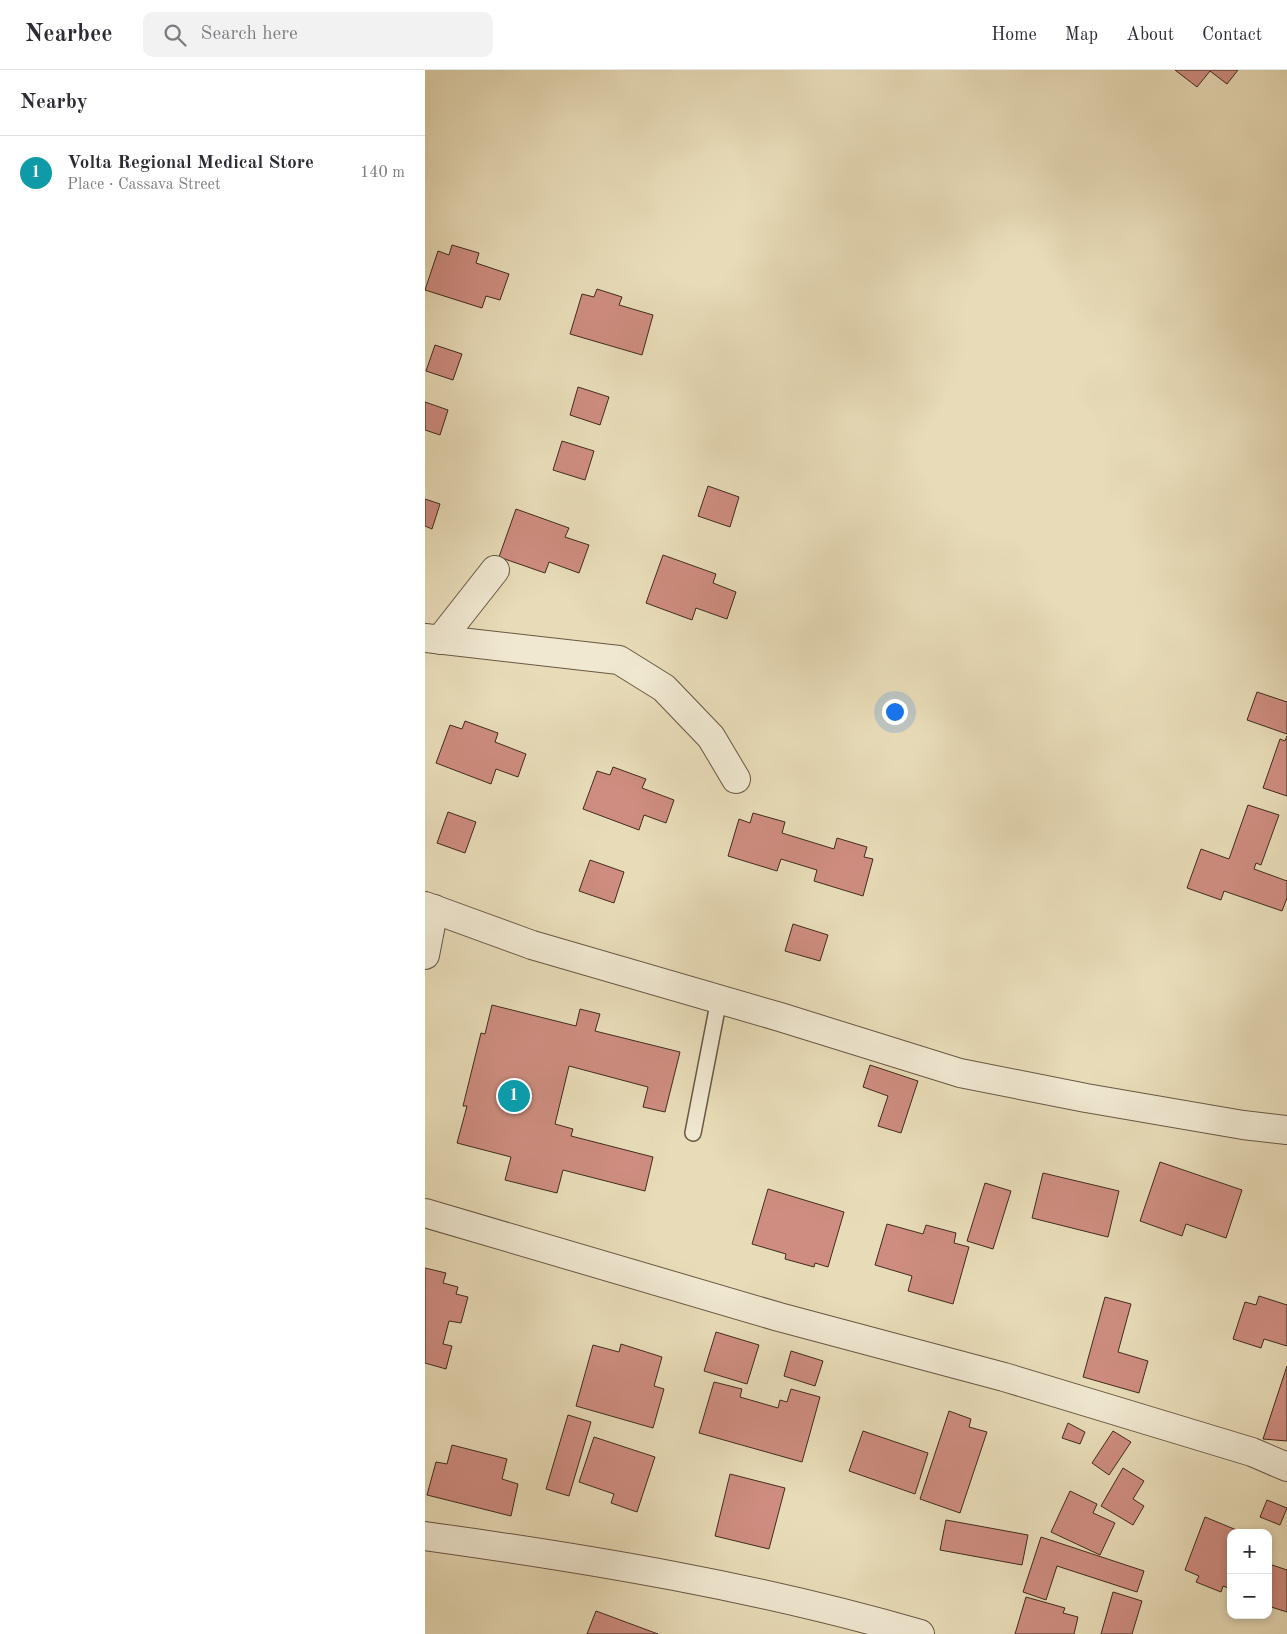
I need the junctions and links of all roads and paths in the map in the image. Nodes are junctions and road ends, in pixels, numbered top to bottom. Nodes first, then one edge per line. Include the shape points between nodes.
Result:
1 (495, 570) dead end
2 (433, 639) edge
3 (736, 779) dead end
4 (429, 907) edge
5 (425, 955) edge
6 (719, 999) junction
7 (1287, 1130) edge
8 (693, 1133) dead end
9 (425, 1212) edge
10 (1287, 1466) edge
11 (425, 1536) edge
12 (920, 1634) edge

1 - 2 street
2 - 3 street via 619,660 664,688 711,738
4 - 5 street
4 - 6 street via 532,945
6 - 7 street via 960,1073 1086,1098
6 - 8 lane
9 - 10 street via 779,1317 1004,1377 1252,1452
11 - 12 street via 682,1578 877,1621

